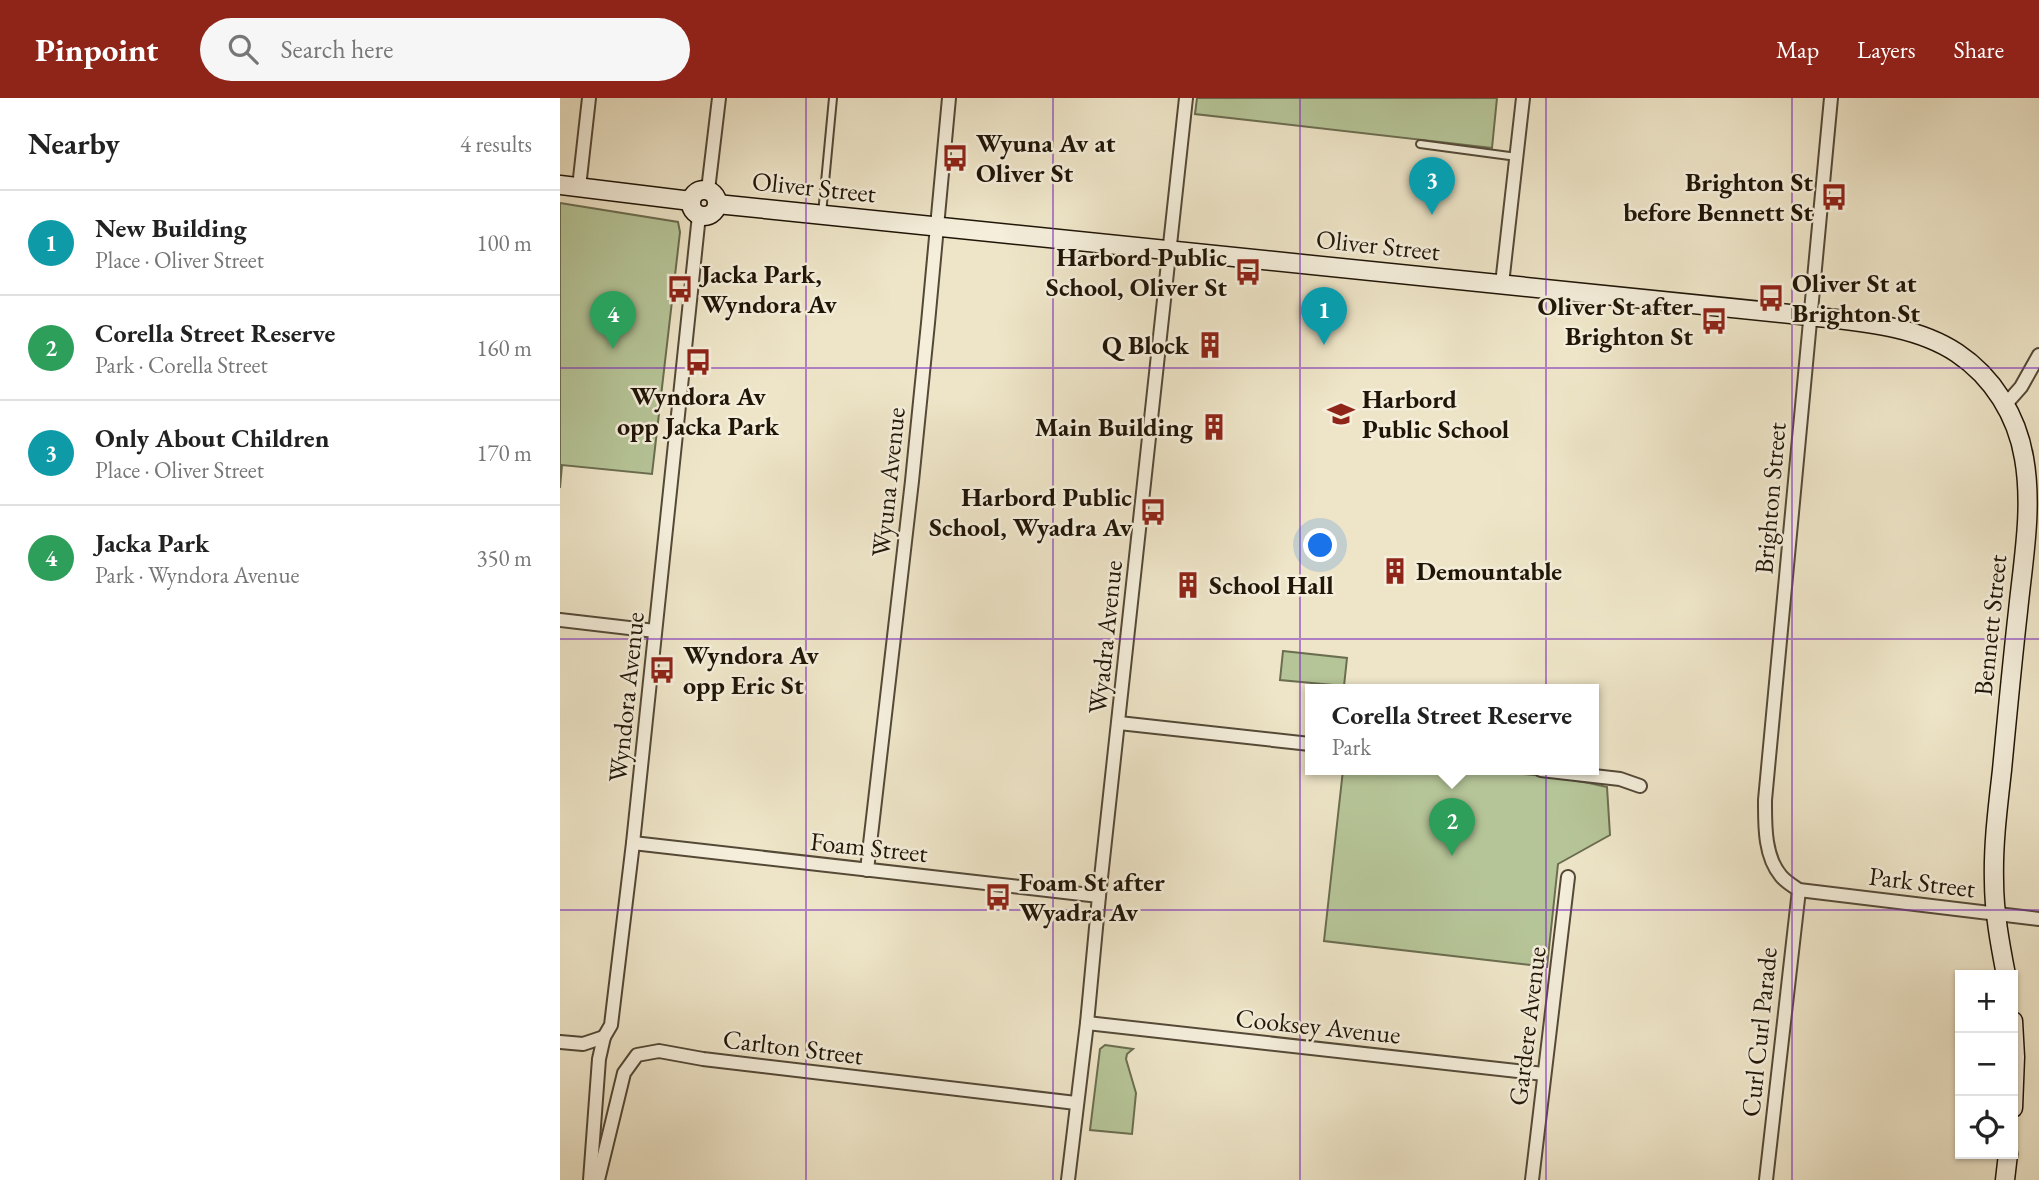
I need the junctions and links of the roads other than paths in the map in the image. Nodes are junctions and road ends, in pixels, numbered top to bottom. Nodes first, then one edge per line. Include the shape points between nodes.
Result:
1 (589, 98) edge
2 (719, 98) edge
3 (833, 98) edge
4 (948, 98) edge
5 (1186, 98) edge
6 (1522, 98) edge
7 (1831, 98) edge
8 (1420, 144) dead end
9 (1517, 157) junction
10 (560, 185) edge
11 (579, 187) junction
12 (713, 197) junction
13 (695, 208) junction
14 (822, 214) junction
15 (937, 226) junction
16 (1170, 249) junction
17 (1502, 284) junction
18 (1810, 316) junction
19 (2039, 355) edge
20 (2006, 404) junction
21 (560, 620) edge
22 (655, 631) junction
23 (1119, 723) junction
24 (1305, 743) edge
25 (1585, 775) edge
26 (1640, 786) dead end
27 (634, 843) junction
28 (867, 870) junction
29 (1568, 877) dead end
30 (1799, 890) junction
31 (1099, 896) junction
32 (1996, 914) junction
33 (2039, 919) edge
34 (2005, 970) edge
35 (1087, 1023) junction
36 (2014, 1033) edge
37 (604, 1037) junction
38 (560, 1042) edge
39 (1544, 1074) junction
40 (2013, 1096) edge
41 (1076, 1103) junction
42 (2007, 1159) edge
43 (590, 1180) edge
44 (598, 1180) edge
45 (1068, 1180) edge
46 (1532, 1180) edge
47 (1766, 1180) edge
48 (2005, 1180) edge

1 - 11 street
2 - 12 street
3 - 14 lane
4 - 15 street, Wyuna Avenue
5 - 16 street, Wyadra Avenue
6 - 9 street
7 - 18 street, Brighton Street
8 - 9 lane
9 - 17 street
10 - 11 main road
11 - 13 main road
12 - 13 main road via 697,191
12 - 14 main road, Oliver Street
13 - 22 street, Wyndora Avenue
14 - 15 main road, Oliver Street
15 - 16 main road, Oliver Street
15 - 28 street, Wyuna Avenue
16 - 17 main road, Oliver Street
16 - 23 street, Wyadra Avenue
17 - 18 main road, Oliver Street
18 - 20 main road, Oliver Street via 1908,331 1942,345 1975,367
18 - 30 street, Brighton Street via 1765,800 1765,835 1776,870
19 - 20 street
20 - 32 main road, Bennett Street via 2024,456 2027,504 1994,851
21 - 22 street
22 - 27 street, Wyndora Avenue
23 - 24 street
23 - 31 street, Wyadra Avenue
25 - 26 street
27 - 28 street, Foam Street
27 - 37 street, Wyndora Avenue via 611,1025
28 - 31 street, Foam Street
29 - 39 street, Gardere Avenue
30 - 32 street, Park Street
30 - 47 street, Curl Curl Parade
31 - 35 street, Wyadra Avenue
32 - 33 street, Park Street
32 - 34 main road, Bennett Street
35 - 39 street, Cooksey Avenue
35 - 41 street, Wyadra Avenue
36 - 40 main road
37 - 38 street via 583,1044
37 - 43 street, Wyndora Avenue
39 - 46 street, Gardere Avenue
41 - 44 street, Carlton Street via 659,1051 637,1055 624,1073
41 - 45 street, Wyadra Avenue
42 - 48 main road

